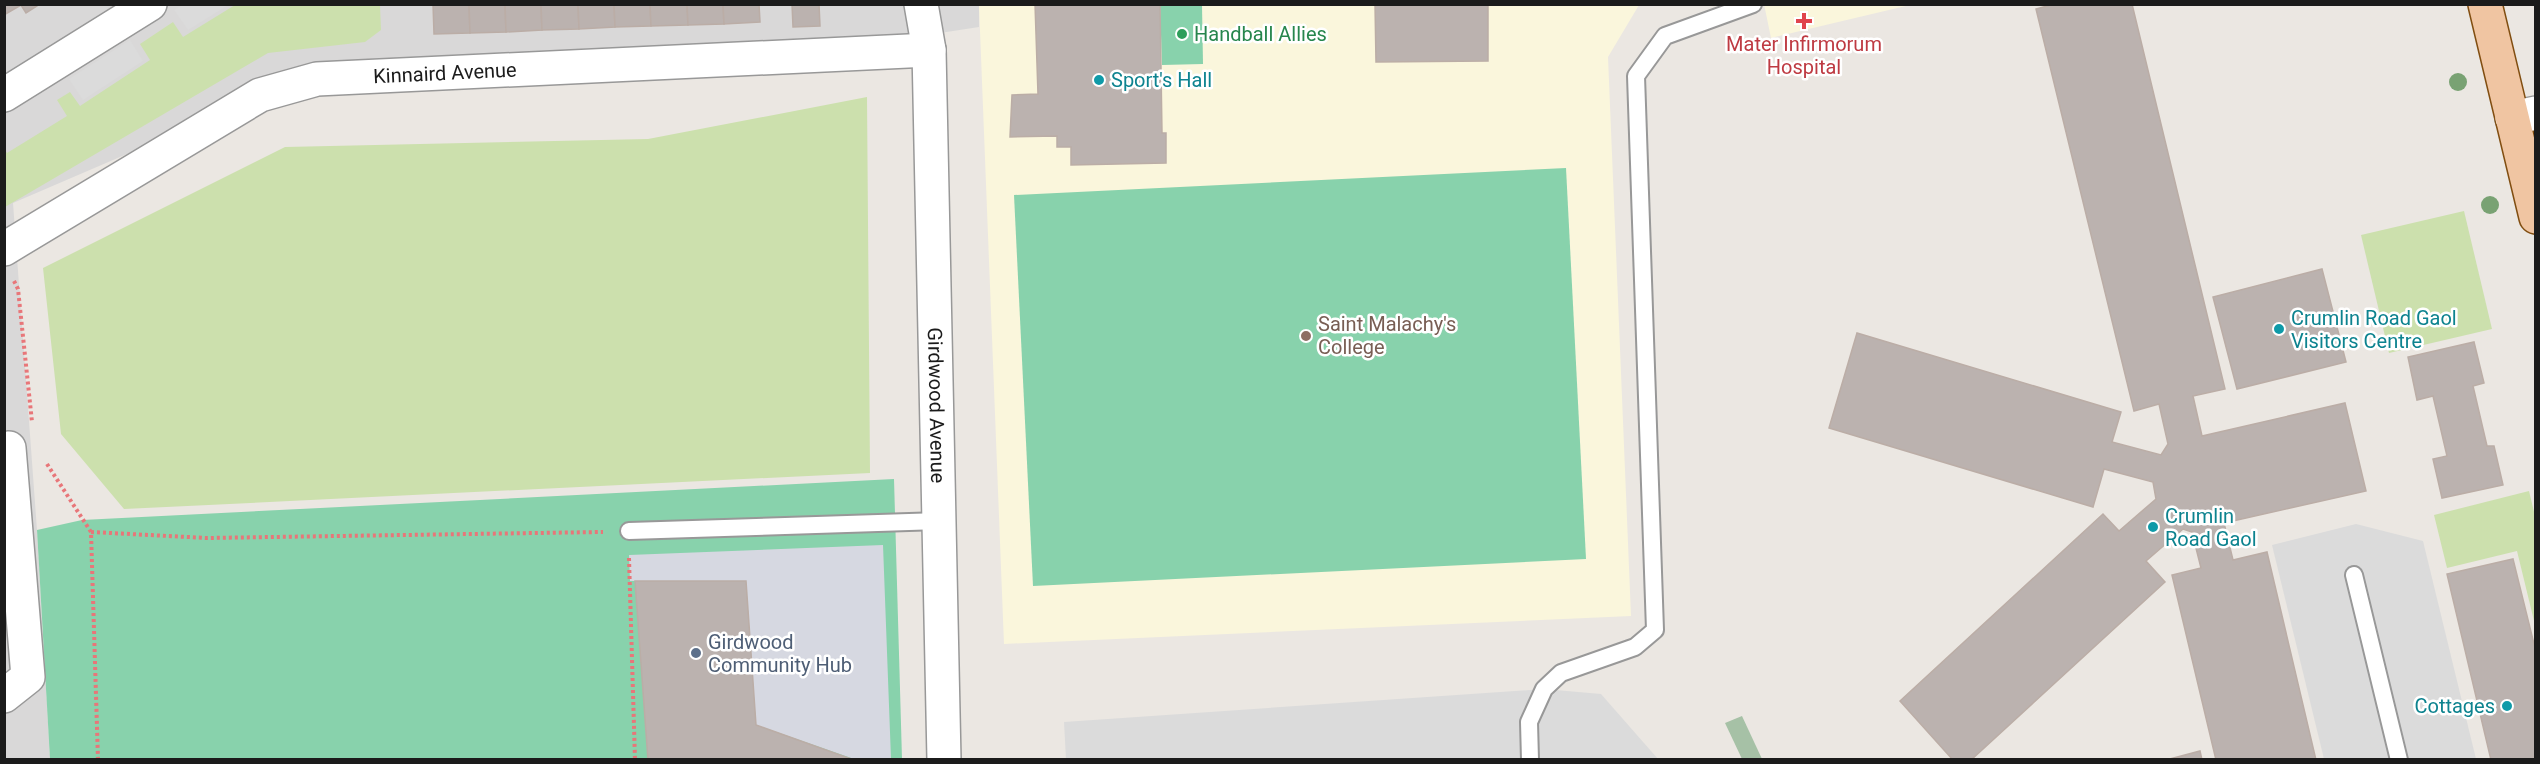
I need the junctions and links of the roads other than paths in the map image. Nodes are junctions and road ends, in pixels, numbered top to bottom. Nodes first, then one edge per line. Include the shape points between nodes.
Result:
1 (150, 4) edge
2 (921, 4) edge
3 (1753, 4) edge
4 (2485, 4) edge
5 (929, 50) junction
6 (4, 95) edge
7 (2524, 116) edge
8 (2535, 217) edge
9 (7, 261) edge
10 (21, 440) road end
11 (8, 482) edge
12 (940, 521) junction
13 (629, 531) road end
14 (2354, 574) dead end
15 (4, 696) edge
16 (944, 759) edge
17 (1530, 759) edge
18 (2399, 759) edge

1 - 6 street
2 - 5 street, Girdwood Avenue
3 - 17 lane via 1665,36 1636,76 1655,630 1635,647 1561,673 1544,689 1529,722
4 - 7 main road
5 - 9 street, Kinnaird Avenue via 317,79 260,95
5 - 12 street, Girdwood Avenue
7 - 8 main road
10 - 11 street
11 - 15 street via 28,677
12 - 13 lane
12 - 16 street, Girdwood Avenue
14 - 18 lane

